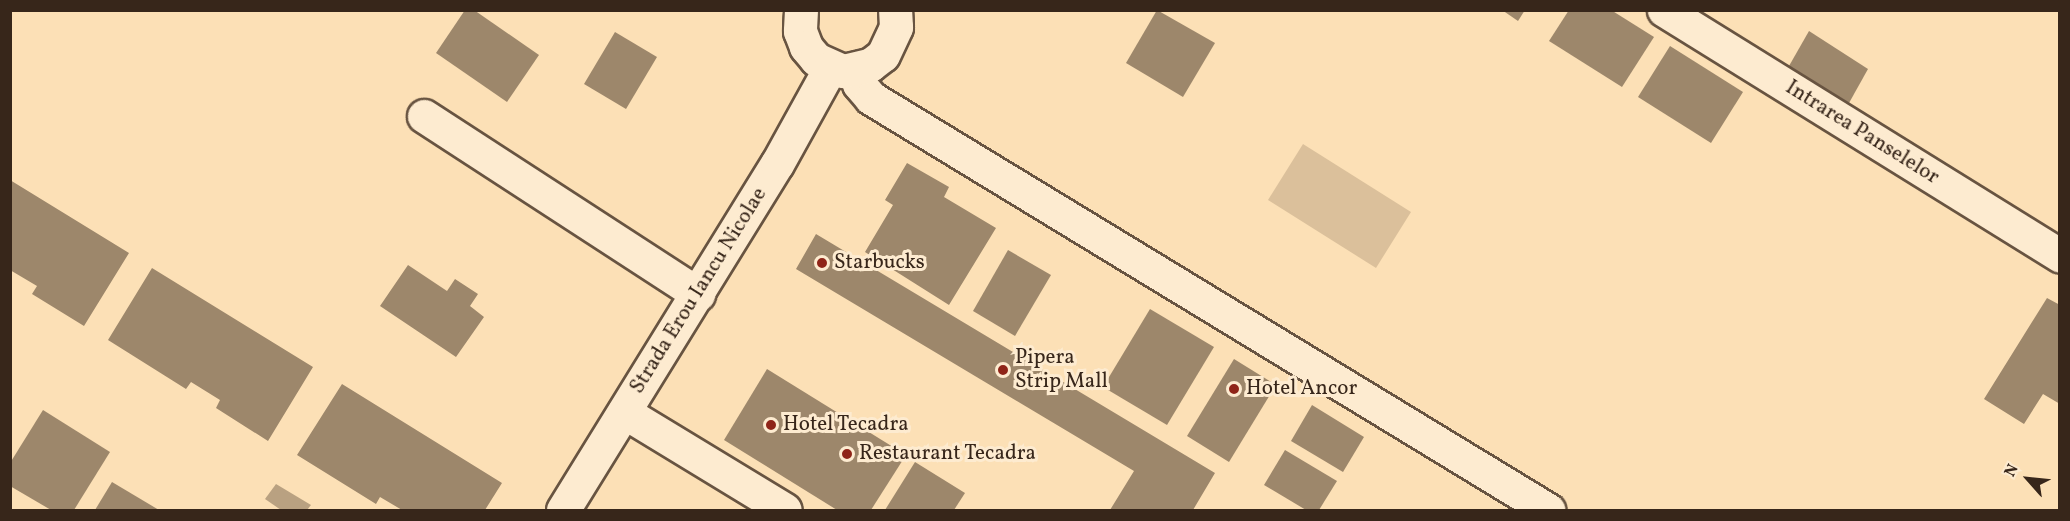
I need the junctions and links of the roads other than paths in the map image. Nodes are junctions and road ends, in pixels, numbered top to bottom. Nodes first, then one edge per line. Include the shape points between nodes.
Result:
1 (801, 10) edge
2 (895, 10) edge
3 (1664, 10) edge
4 (843, 69) junction
5 (424, 116) dead end
6 (2060, 256) edge
7 (698, 294) junction
8 (624, 412) junction
9 (563, 510) edge
10 (785, 510) edge
11 (1548, 510) edge

1 - 4 street via 800,31 806,47
2 - 4 street via 891,43 870,65
3 - 6 street, Intrarea Panselelor
4 - 7 street, Strada Erou Iancu Nicolae
4 - 11 street via 871,98
5 - 7 street
7 - 8 street, Strada Erou Iancu Nicolae
8 - 9 street, Strada Erou Iancu Nicolae
8 - 10 street

